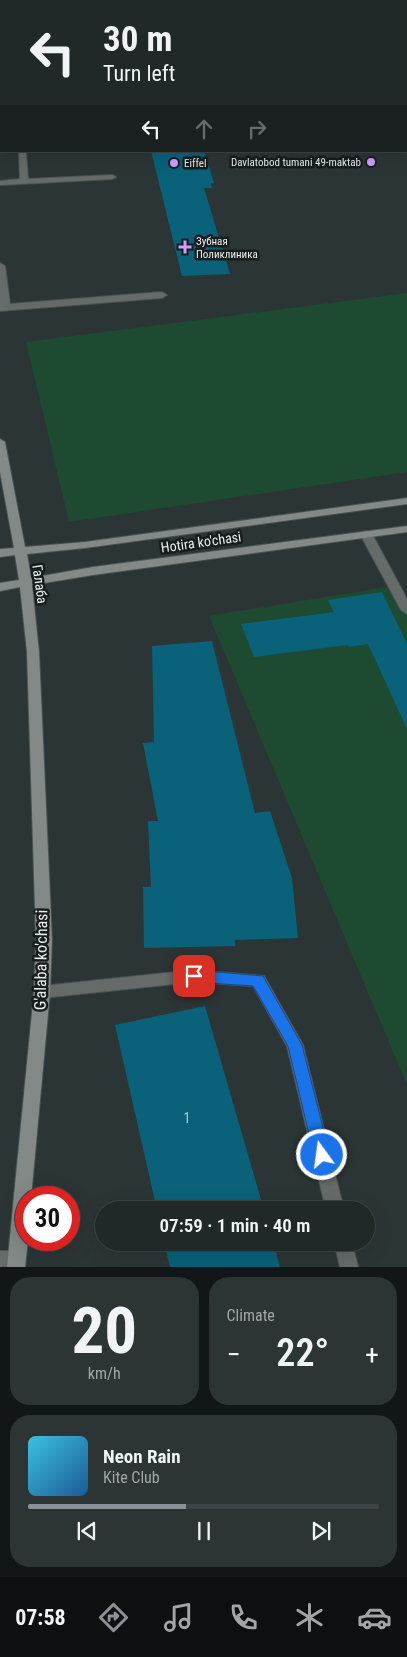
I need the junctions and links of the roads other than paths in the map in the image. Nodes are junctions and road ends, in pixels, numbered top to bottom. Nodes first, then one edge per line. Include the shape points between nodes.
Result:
1 (22, 153) dead end
2 (112, 177) dead end
3 (24, 182) junction
4 (0, 183) edge
5 (0, 266) edge
6 (162, 295) dead end
7 (3, 308) edge
8 (0, 442) edge
9 (407, 501) edge
10 (407, 529) edge
11 (366, 534) junction
12 (20, 551) junction
13 (0, 553) edge
14 (26, 583) junction
15 (0, 587) edge
16 (407, 610) edge
17 (33, 652) joint
18 (42, 992) junction
19 (333, 1201) edge
20 (345, 1251) edge
21 (11, 1262) edge
22 (349, 1267) edge

1 - 3 street
2 - 3 street
3 - 4 street
5 - 7 street
6 - 7 street
8 - 12 main road
9 - 12 main road, Hotira ko'chasi
10 - 11 main road, Hotira ko'chasi
11 - 14 main road, Hotira ko'chasi
11 - 16 street
12 - 13 main road, Hotira ko'chasi
12 - 14 main road, Галаба
14 - 15 main road, Hotira ko'chasi
14 - 17 main road, Галаба
17 - 18 main road, G'alaba ko'chasi via 43,930
18 - 19 street via 194,976 258,980 295,1045
18 - 21 main road, G'alaba ko'chasi
20 - 22 street

